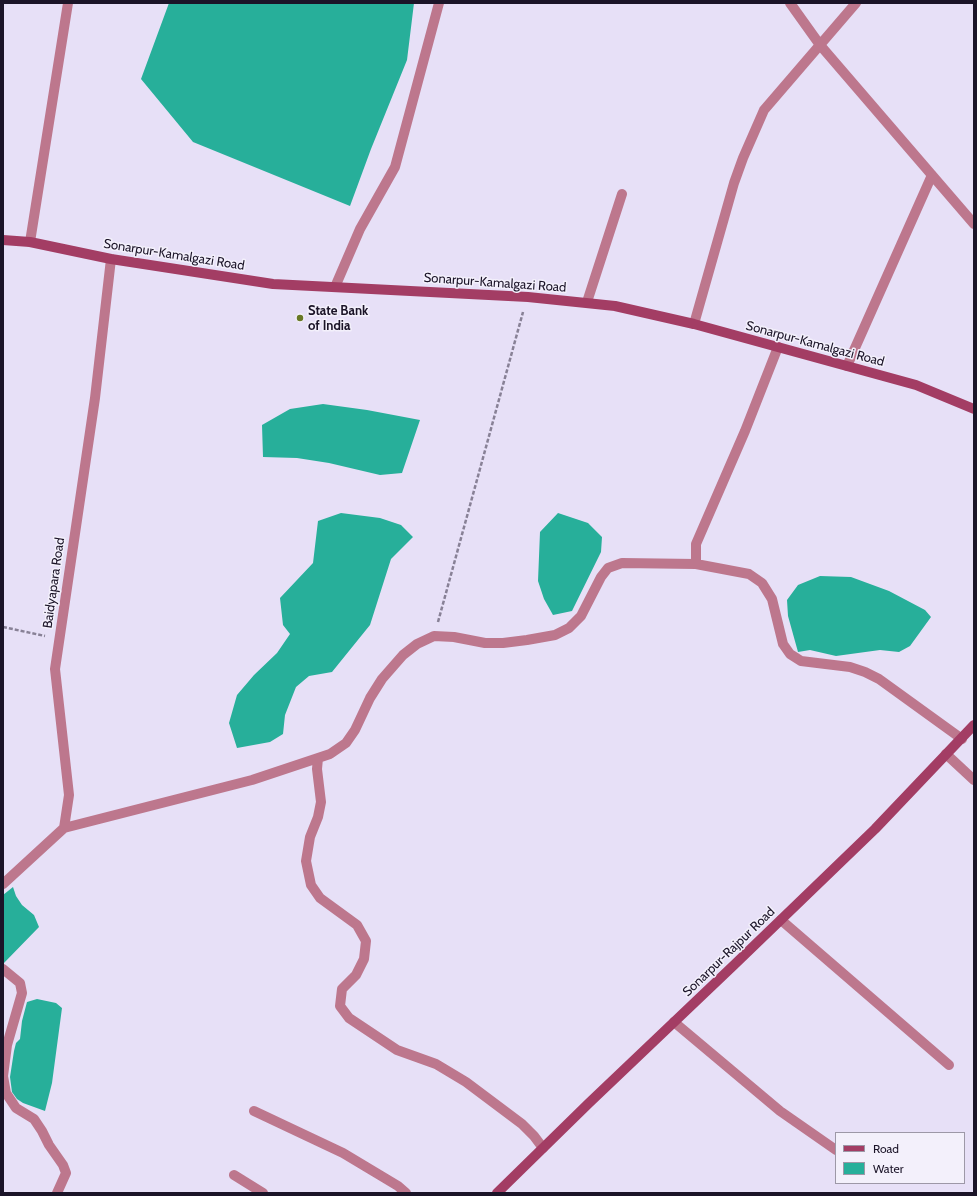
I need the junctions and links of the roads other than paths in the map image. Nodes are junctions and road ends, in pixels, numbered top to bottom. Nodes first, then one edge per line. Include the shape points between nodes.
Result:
1 (68, 3) edge
2 (439, 3) edge
3 (790, 3) edge
4 (856, 3) edge
5 (820, 45) junction
6 (932, 175) junction
7 (622, 194) dead end
8 (974, 224) edge
9 (3, 240) edge
10 (30, 242) junction
11 (111, 259) junction
12 (336, 287) junction
13 (586, 302) junction
14 (694, 324) junction
15 (778, 347) junction
16 (847, 366) junction
17 (974, 409) edge
18 (696, 564) junction
19 (974, 725) edge
20 (962, 739) junction
21 (946, 754) junction
22 (318, 758) junction
23 (974, 780) edge
24 (64, 828) junction
25 (3, 884) edge
26 (781, 920) junction
27 (3, 970) edge
28 (674, 1022) junction
29 (949, 1065) dead end
30 (254, 1111) dead end
31 (543, 1148) junction
32 (835, 1149) edge
33 (234, 1175) dead end
34 (58, 1193) edge
35 (263, 1193) edge
36 (406, 1193) edge
37 (498, 1193) edge

1 - 10 street
2 - 12 street via 395,167 360,229
3 - 5 street
4 - 5 street
5 - 6 street
5 - 14 street via 764,110 734,183
6 - 8 street
6 - 16 street
7 - 13 street
9 - 10 main road, Sonarpur-Kamalgazi Road
10 - 11 main road, Sonarpur-Kamalgazi Road
11 - 12 main road, Sonarpur-Kamalgazi Road via 273,284
11 - 24 street, Baidyapara Road via 95,398 55,669 69,796
12 - 13 main road, Sonarpur-Kamalgazi Road via 528,296
13 - 14 main road, Sonarpur-Kamalgazi Road
14 - 15 main road, Sonarpur-Kamalgazi Road
15 - 16 main road, Sonarpur-Kamalgazi Road
15 - 18 street via 696,544
16 - 17 main road, Sonarpur-Kamalgazi Road via 916,385
18 - 20 street via 749,574 762,583 772,599 784,644 790,654 801,661 850,667 865,672 879,679
18 - 22 street via 622,563 608,568 581,616 569,628 555,635 503,643 434,636 418,644 403,655 382,679 346,743 330,754
19 - 20 main road, Sonarpur-Rajpur Road
20 - 21 main road, Sonarpur-Rajpur Road
21 - 23 street
21 - 26 main road, Sonarpur-Rajpur Road via 875,829
22 - 24 street via 252,780
22 - 31 street via 320,802 306,861 311,884 320,898 357,925 366,941 364,959 356,975 342,989 340,1006 349,1018 397,1050 436,1064 466,1082 522,1124
24 - 25 street
26 - 28 main road, Sonarpur-Rajpur Road
26 - 29 street
27 - 34 street via 20,983 22,993 7,1045 4,1076 6,1093 16,1108 34,1119 63,1165 66,1173
28 - 31 main road, Sonarpur-Rajpur Road
28 - 32 street via 780,1111
30 - 36 street via 343,1153
31 - 37 main road, Sonarpur-Rajpur Road
33 - 35 street

